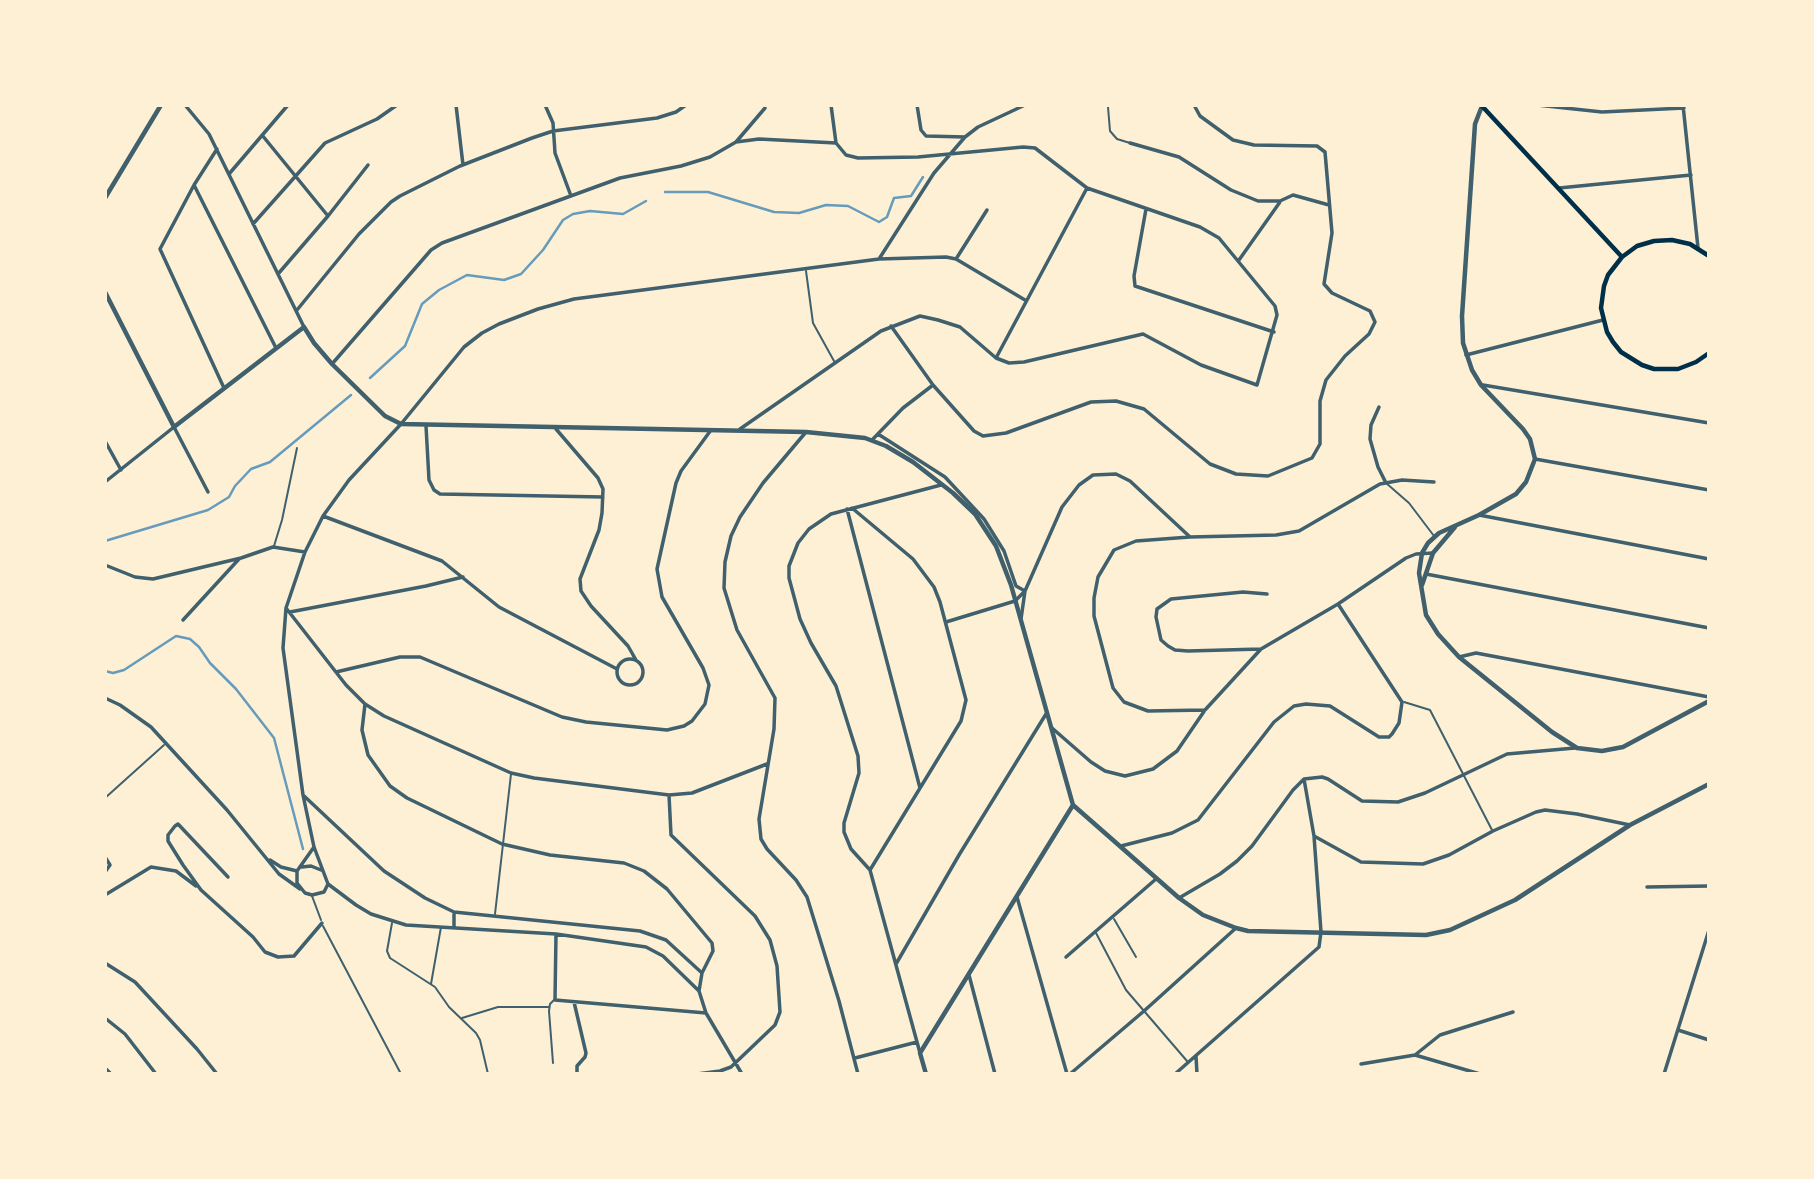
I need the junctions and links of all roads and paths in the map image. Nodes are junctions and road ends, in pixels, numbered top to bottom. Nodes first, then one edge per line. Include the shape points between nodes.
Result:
1 (162, 105) edge
2 (185, 105) edge
3 (288, 105) edge
4 (397, 105) edge
5 (456, 105) edge
6 (545, 105) edge
7 (685, 105) edge
8 (764, 105) edge
9 (831, 105) edge
10 (917, 105) edge
11 (1025, 105) edge
12 (1194, 105) edge
13 (1483, 105) edge
14 (1537, 105) edge
15 (1684, 106) edge
16 (1108, 107) dead end
17 (553, 131) junction
18 (262, 135) junction
19 (965, 137) junction
20 (736, 142) junction
21 (836, 143) junction
22 (1130, 143) joint
23 (217, 149) junction
24 (947, 156) junction
25 (368, 165) dead end
26 (463, 165) junction
27 (229, 174) junction
28 (1691, 175) junction
29 (296, 176) junction
30 (194, 185) junction
31 (1087, 188) junction
32 (1559, 188) junction
33 (571, 196) junction
34 (105, 198) edge
35 (1280, 201) junction
36 (1329, 205) junction
37 (1146, 209) junction
38 (987, 211) dead end
39 (328, 216) junction
40 (253, 224) junction
41 (1698, 248) junction
42 (1709, 256) edge
43 (1622, 257) junction
44 (878, 259) junction
45 (956, 259) junction
46 (1239, 260) junction
47 (805, 267) junction
48 (278, 274) junction
49 (105, 292) edge
50 (1025, 300) junction
51 (296, 310) junction
52 (1603, 320) junction
53 (891, 326) junction
54 (304, 327) junction
55 (1274, 332) junction
56 (276, 348) junction
57 (1466, 355) junction
58 (1708, 357) edge
59 (996, 358) junction
60 (834, 361) junction
61 (332, 364) junction
62 (933, 385) junction
63 (1481, 385) junction
64 (224, 388) junction
65 (1379, 407) dead end
66 (401, 424) junction
67 (1709, 424) edge
68 (426, 426) junction
69 (174, 427) junction
70 (556, 429) junction
71 (711, 430) junction
72 (739, 430) junction
73 (806, 432) junction
74 (878, 434) junction
75 (872, 440) junction
76 (105, 441) edge
77 (297, 448) dead end
78 (1535, 459) junction
79 (121, 470) junction
80 (105, 482) edge
81 (1434, 482) dead end
82 (1385, 483) junction
83 (943, 484) junction
84 (1709, 490) edge
85 (208, 492) dead end
86 (603, 497) junction
87 (849, 509) junction
88 (1479, 515) junction
89 (323, 516) junction
90 (1458, 524) junction
91 (1190, 537) junction
92 (1435, 537) junction
93 (273, 547) junction
94 (305, 552) junction
95 (1422, 553) junction
96 (1433, 553) junction
97 (241, 558) junction
98 (1709, 559) edge
99 (105, 565) edge
100 (1422, 574) junction
101 (464, 576) junction
102 (1025, 591) junction
103 (1267, 594) dead end
104 (1015, 601) junction
105 (1338, 604) junction
106 (288, 610) junction
107 (183, 620) dead end
108 (1021, 621) junction
109 (946, 622) junction
110 (1709, 628) edge
111 (1261, 649) junction
112 (1459, 657) junction
113 (636, 660) junction
114 (617, 668) junction
115 (336, 672) junction
116 (105, 698) edge
117 (1709, 699) edge
118 (1402, 702) junction
119 (365, 704) junction
120 (1205, 710) junction
121 (1047, 712) junction
122 (1052, 728) junction
123 (166, 743) junction
124 (1577, 748) junction
125 (767, 764) junction
126 (511, 773) junction
127 (1463, 774) junction
128 (1304, 779) junction
129 (1709, 784) edge
130 (920, 789) junction
131 (303, 795) junction
132 (669, 795) junction
133 (105, 797) edge
134 (1073, 805) junction
135 (1630, 825) junction
136 (1493, 831) junction
137 (1314, 836) junction
138 (502, 844) junction
139 (1119, 846) junction
140 (314, 847) junction
141 (105, 856) edge
142 (268, 859) junction
143 (299, 869) junction
144 (870, 870) junction
145 (323, 871) junction
146 (105, 872) edge
147 (228, 877) dead end
148 (1156, 879) junction
149 (328, 884) junction
150 (1709, 886) edge
151 (1647, 887) dead end
152 (300, 889) junction
153 (201, 890) junction
154 (105, 895) edge
155 (312, 895) junction
156 (1017, 895) junction
157 (1179, 898) junction
158 (454, 912) junction
159 (1113, 916) junction
160 (495, 917) junction
161 (392, 922) junction
162 (322, 923) junction
163 (441, 927) junction
164 (453, 927) junction
165 (1236, 928) junction
166 (1709, 930) edge
167 (1095, 932) junction
168 (1321, 932) junction
169 (556, 934) junction
170 (1066, 957) dead end
171 (1136, 957) dead end
172 (105, 963) edge
173 (896, 964) junction
174 (702, 974) junction
175 (969, 974) junction
176 (431, 985) junction
177 (699, 991) junction
178 (555, 1000) junction
179 (574, 1002) junction
180 (549, 1007) junction
181 (1144, 1012) junction
182 (1513, 1012) dead end
183 (706, 1013) junction
184 (105, 1018) edge
185 (461, 1018) junction
186 (1677, 1029) junction
187 (1709, 1040) edge
188 (917, 1042) junction
189 (920, 1053) junction
190 (1415, 1055) junction
191 (1196, 1056) junction
192 (853, 1059) junction
193 (553, 1063) dead end
194 (737, 1063) junction
195 (1188, 1063) junction
196 (1361, 1064) dead end
197 (105, 1068) edge
198 (111, 1074) edge
199 (156, 1074) edge
200 (217, 1074) edge
201 (401, 1074) edge
202 (488, 1074) edge
203 (577, 1074) edge
204 (697, 1074) edge
205 (742, 1074) edge
206 (858, 1074) edge
207 (926, 1074) edge
208 (995, 1074) edge
209 (1068, 1074) edge
210 (1175, 1074) edge
211 (1198, 1074) edge
212 (1480, 1074) edge
213 (1664, 1074) edge

1 - 34 street
2 - 23 street
3 - 18 street
4 - 29 street via 325,143
5 - 26 street
6 - 17 street
7 - 17 street via 657,118
8 - 20 street
9 - 21 street
10 - 19 street via 921,130 929,137
11 - 19 street
12 - 36 street via 1200,116 1233,140 1322,149
13 - 32 main road
13 - 57 street via 1475,124 1462,330
14 - 15 street via 1610,112
15 - 28 street
16 - 22 lane via 1110,131
17 - 26 street
17 - 33 street via 553,146
18 - 27 street
18 - 29 street
19 - 24 street
20 - 21 street
20 - 33 street via 710,157 620,178
21 - 24 street via 850,157
22 - 35 street via 1180,157 1247,197
23 - 27 street
23 - 30 street
24 - 31 street via 1035,148
24 - 44 street
25 - 39 street
26 - 51 street via 391,202
27 - 40 street
28 - 32 street
28 - 41 street
29 - 39 street
29 - 40 street
30 - 56 street
30 - 64 street via 160,249
31 - 37 street
31 - 50 street
32 - 43 main road
33 - 61 street via 431,250
35 - 36 street via 1293,195
35 - 46 street
36 - 62 street via 1332,233 1325,287 1370,312 1375,322 1326,380 1320,401 1320,444 1308,461 1268,476 1228,472 1210,464 1144,409 1116,401 1090,402 1006,433 983,436
37 - 46 street via 1210,232
37 - 55 street via 1135,286
38 - 45 street
39 - 48 street
40 - 48 street
41 - 42 main road
41 - 43 main road via 1663,240 1637,246
43 - 52 main road via 1604,286
44 - 45 street
44 - 47 street
45 - 50 street
46 - 55 street via 1275,306
47 - 60 lane via 813,323
47 - 66 street via 574,299 499,324 473,339
48 - 51 street
49 - 69 street
50 - 59 street
51 - 54 street
52 - 57 street
52 - 58 main road via 1621,352 1642,365 1678,369
53 - 59 street via 919,316 939,320 965,330
53 - 60 street
53 - 62 street
54 - 56 street
54 - 61 street
55 - 59 street via 1257,385 1201,365 1143,334 1024,362
56 - 64 street
57 - 63 street
60 - 72 street
61 - 66 street via 385,416
62 - 74 street
63 - 67 street
63 - 78 street via 1523,429
64 - 69 street
65 - 82 street via 1370,439
66 - 68 street
66 - 89 street
68 - 70 street
68 - 86 street via 429,480 440,494
69 - 79 street
69 - 85 street
70 - 71 street
70 - 86 street via 598,478
71 - 72 street
71 - 115 street via 677,483 658,553 658,586 666,608 707,677 705,704 692,721 667,730 562,717 420,657 400,657
72 - 73 street
73 - 75 street
73 - 125 street via 740,517 725,562 724,587 737,630 775,698
74 - 75 street
74 - 102 street via 945,477 984,519 1004,551 1016,586
75 - 83 street
76 - 79 street
77 - 93 lane
78 - 84 street
78 - 88 street via 1516,494
79 - 80 street
81 - 82 street
82 - 91 street via 1299,531
82 - 92 lane via 1409,503
83 - 87 street
83 - 104 street via 987,532 1006,569
86 - 113 street via 599,530 580,583 585,599
87 - 109 street via 894,542 926,574
87 - 130 street
87 - 144 street via 809,528 792,555 789,578 800,619 836,686 858,756 857,783 843,827 851,849
88 - 90 street
88 - 98 street
89 - 94 street
89 - 101 street via 434,556
90 - 92 street
90 - 96 street
91 - 102 street via 1130,481 1116,474 1093,475 1062,507
91 - 120 street via 1136,541 1114,550 1098,578 1094,616 1113,688 1124,702 1148,711
92 - 95 street
93 - 94 street
93 - 97 street
94 - 106 street
95 - 96 street
95 - 100 street
95 - 105 street via 1406,558
96 - 100 street
97 - 99 street via 153,579
97 - 107 street
100 - 110 street
100 - 112 street via 1422,602 1432,624
101 - 106 street
101 - 114 street via 499,607
102 - 104 street
102 - 108 street
103 - 111 street via 1171,599 1157,609 1156,617 1161,640 1175,649
104 - 108 street
104 - 109 street
105 - 111 street
105 - 118 street
106 - 115 street
106 - 131 street via 283,648
108 - 121 street
109 - 130 street via 964,688 965,712
111 - 120 street
112 - 117 street via 1476,653
112 - 124 street
113 - 114 street via 623,661
113 - 114 street via 644,670 637,684 622,683
115 - 119 street
116 - 123 street via 136,716
117 - 124 street via 1623,747 1602,751
118 - 127 lane via 1430,710
118 - 139 street via 1399,723 1385,737 1330,706 1294,706 1274,722 1199,820 1172,833
119 - 126 street
119 - 138 street via 364,745 390,786
120 - 122 street via 1169,758 1153,769 1125,776 1091,762
121 - 122 street
121 - 173 street
122 - 134 street
123 - 133 lane
123 - 142 street
124 - 127 street via 1507,754
125 - 132 street via 692,793
125 - 192 street via 761,839 807,897
126 - 132 street
126 - 138 lane
127 - 128 street via 1398,803 1355,798 1322,777
127 - 136 lane
128 - 137 street
128 - 157 street via 1237,861
129 - 135 street
130 - 144 street
131 - 140 street
131 - 158 street via 384,871
132 - 194 street via 671,835 755,916 774,951 778,1018
134 - 139 street
134 - 156 street
135 - 136 street via 1545,810
135 - 168 street via 1515,900 1450,930 1426,935
136 - 137 street via 1423,864 1362,862
137 - 168 street
138 - 160 lane
138 - 174 street via 624,863 644,871 667,888 712,943
139 - 148 street
140 - 143 street
140 - 145 street
141 - 146 street via 110,865
142 - 143 street via 281,867
142 - 152 street
143 - 145 street via 312,866
143 - 152 street via 296,880
144 - 173 street
145 - 149 street
147 - 153 street via 178,824 169,835 169,844
148 - 157 street
148 - 159 street
149 - 155 street via 324,892
149 - 161 street via 356,905
150 - 151 street
152 - 155 street
153 - 154 street via 176,872 150,867
153 - 162 street via 265,952 278,957 299,953
155 - 162 lane
156 - 175 street
156 - 209 street
157 - 165 street via 1203,915
158 - 160 street
158 - 164 street
159 - 167 street
159 - 171 lane
160 - 174 street via 654,935 676,948
161 - 163 street
161 - 176 lane via 390,958
162 - 201 lane
163 - 164 street
163 - 176 lane
164 - 169 street
165 - 168 street
165 - 181 street
166 - 186 street
167 - 170 street
167 - 181 lane via 1121,983
168 - 191 street via 1315,953
169 - 177 street via 646,947 663,956
169 - 178 street
172 - 200 street via 135,982
173 - 188 street
174 - 177 street
175 - 189 street
175 - 208 street
176 - 185 lane
177 - 183 street
178 - 179 street
178 - 180 lane
179 - 183 street
179 - 203 street via 586,1053
180 - 185 lane via 498,1007
180 - 193 lane
181 - 195 lane
181 - 209 street
182 - 190 street via 1440,1035
183 - 194 street
184 - 199 street via 125,1034
185 - 202 lane via 480,1041
186 - 187 street
186 - 213 street
188 - 189 street
188 - 192 street
189 - 207 street
190 - 196 street
190 - 212 street
191 - 195 street
191 - 211 street
192 - 206 street
194 - 204 street via 725,1070
194 - 205 street
195 - 210 street
197 - 198 street

